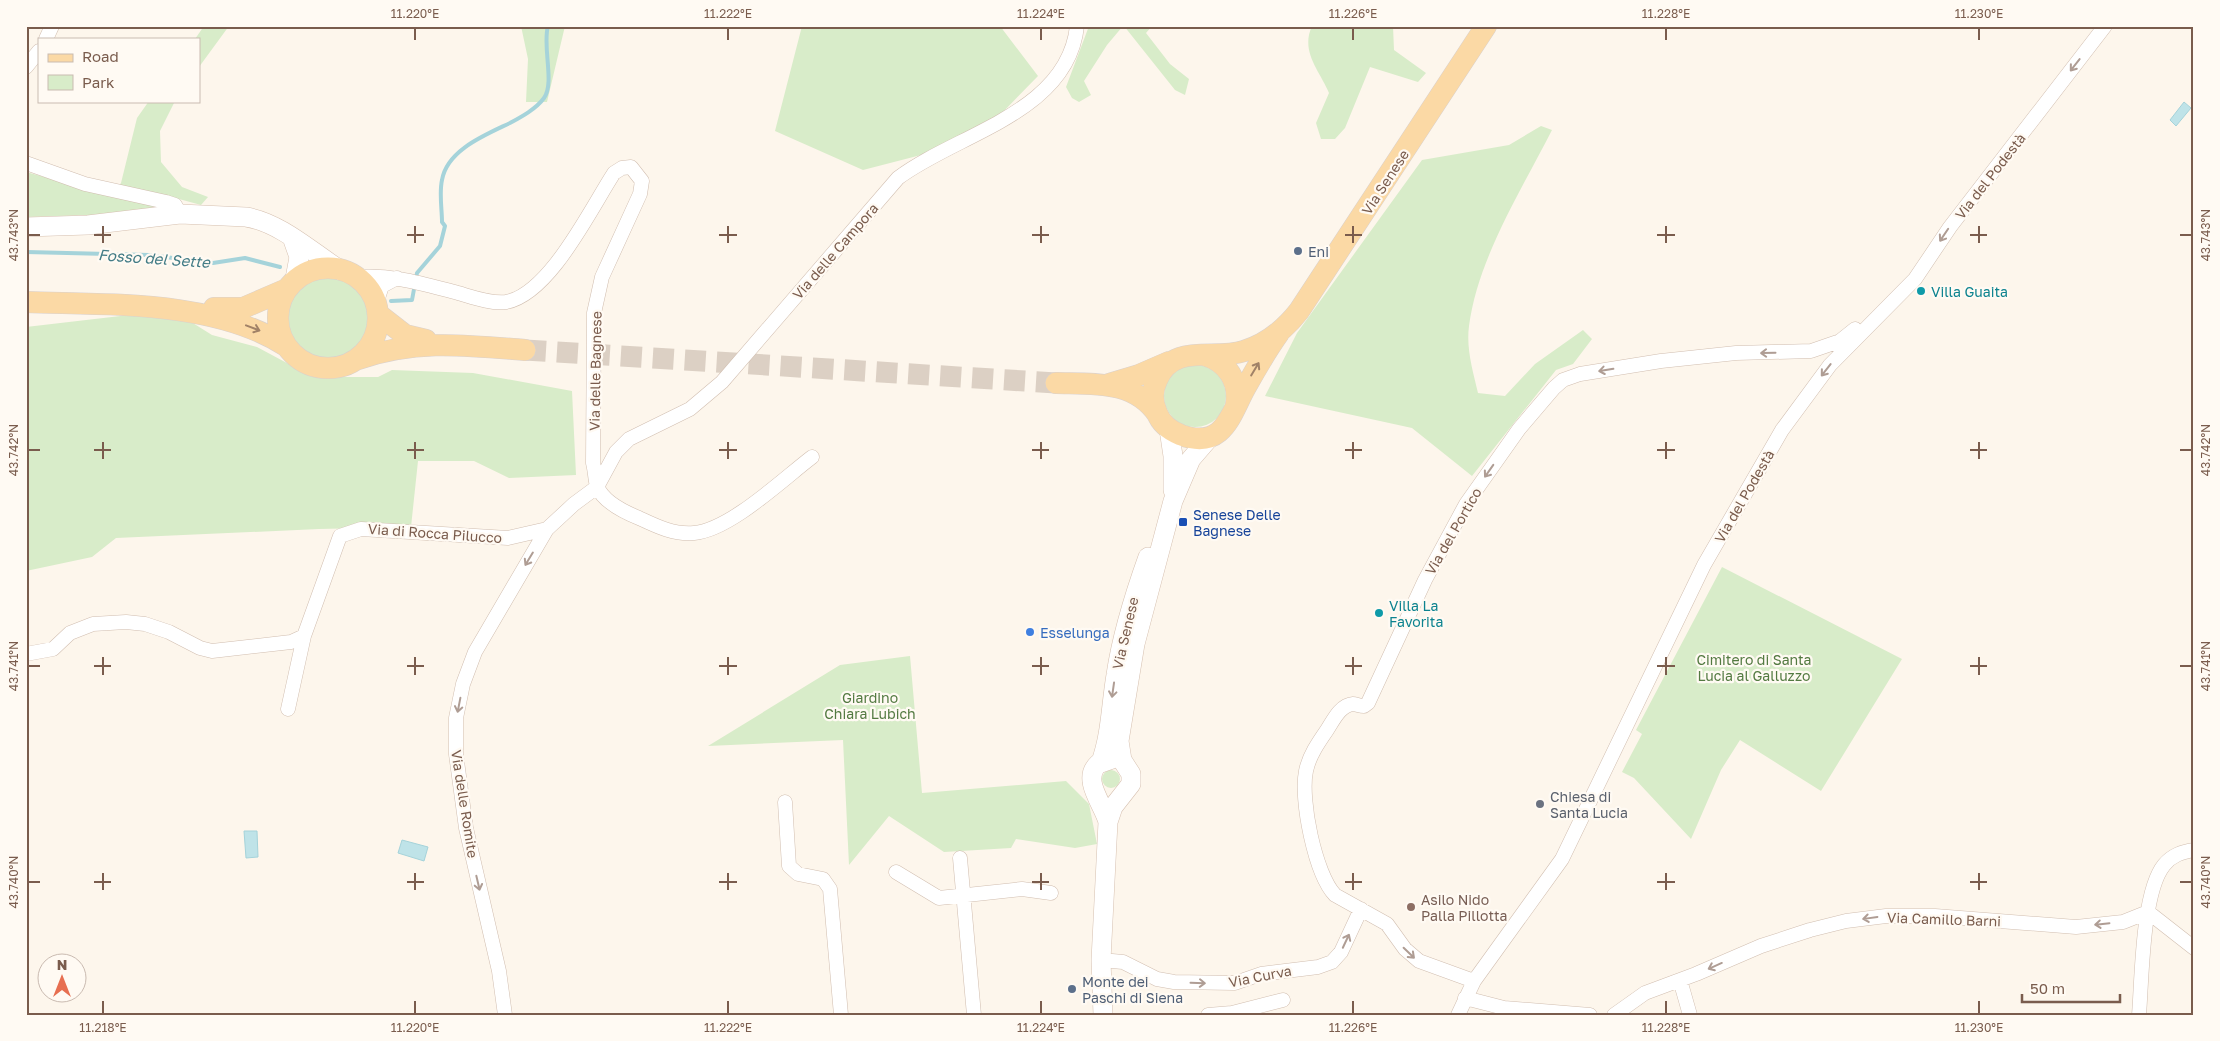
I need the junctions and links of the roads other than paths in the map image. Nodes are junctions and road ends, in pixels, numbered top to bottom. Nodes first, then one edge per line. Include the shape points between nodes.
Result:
1 (52, 26) edge
2 (1078, 26) edge
3 (1486, 26) edge
4 (2105, 26) edge
5 (46, 38) edge
6 (38, 52) edge
7 (26, 67) edge
8 (26, 163) edge
9 (180, 214) junction
10 (26, 227) edge
11 (293, 240) junction
12 (348, 274) junction
13 (404, 279) junction
14 (291, 284) junction
15 (26, 302) edge
16 (1890, 305) junction
17 (377, 309) junction
18 (172, 310) junction
19 (1279, 333) junction
20 (438, 343) junction
21 (286, 346) junction
22 (525, 350) tunnel mouth
23 (1189, 355) junction
24 (355, 360) junction
25 (1056, 382) tunnel mouth
26 (1106, 384) junction
27 (1236, 408) junction
28 (1164, 423) junction
29 (1210, 437) junction
30 (812, 457) dead end
31 (597, 487) junction
32 (1172, 506) junction
33 (547, 529) junction
34 (304, 636) junction
35 (26, 654) edge
36 (288, 709) dead end
37 (1101, 762) junction
38 (1124, 764) junction
39 (1096, 794) junction
40 (1119, 798) junction
41 (785, 802) dead end
42 (1108, 822) junction
43 (2194, 850) edge
44 (960, 858) dead end
45 (896, 872) dead end
46 (1051, 893) dead end
47 (964, 896) junction
48 (1361, 909) junction
49 (2148, 912) junction
50 (2194, 948) edge
51 (1101, 960) junction
52 (1680, 980) junction
53 (1474, 981) junction
54 (1465, 998) junction
55 (1283, 1000) dead end
56 (1232, 1014) edge
57 (505, 1015) edge
58 (841, 1015) edge
59 (974, 1015) edge
60 (1103, 1015) edge
61 (1208, 1015) edge
62 (1458, 1015) edge
63 (1590, 1015) edge
64 (1614, 1015) edge
65 (1690, 1015) edge
66 (2139, 1015) edge

1 - 5 street
2 - 31 street, Via delle Campora via 1064,67 1053,83 982,133 909,169 898,178 722,382 690,409 629,439 616,452
3 - 19 main road, Via Senese via 1310,297
4 -> 16 street, Via del Podestà via 1950,227 1915,279
6 - 7 street
8 - 9 street via 85,184 166,202 175,205
9 - 10 main road via 88,225
9 - 11 main road via 257,219
11 - 12 main road
11 - 14 main road via 299,257
12 - 13 street, Via delle Bagnese
12 - 14 main road via 322,269
12 - 17 main road via 370,291
13 - 17 street via 382,286
13 - 31 street, Via delle Bagnese via 492,302 506,302 519,297 557,265 614,173 631,167 639,174 642,181 640,194 602,277 594,313 593,463
14 - 18 main road via 243,308
14 - 21 main road via 280,303 278,314 278,325
15 - 18 main road
16 -> 48 street, Via del Portico via 1871,315 1840,341 1811,351 1736,353 1580,374 1563,380 1519,429 1466,504 1425,580 1368,703 1364,706 1352,704 1340,711 1312,753 1306,769 1305,800 1322,878 1335,895
16 -> 53 street, Via del Podestà via 1830,365 1782,430 1704,564 1562,859
17 - 20 main road via 405,335
17 - 24 main road via 373,340
18 -> 21 main road via 236,321
19 - 23 main road, Via Senese via 1244,351
27 -> 19 main road, Via Senese via 1245,387
20 - 22 main road
20 - 24 main road via 403,346
21 - 24 main road via 312,366 329,368
23 - 26 main road
23 - 27 main road via 1219,361 1231,374 1237,391
23 - 28 main road, Via Senese via 1168,363 1154,386 1153,398
25 - 26 main road
26 - 28 main road via 1134,392 1151,405
27 - 29 main road, Via Senese via 1225,427
28 - 29 main road via 1186,437
28 - 32 main road, Via Senese via 1173,456
29 - 32 main road, Via Senese via 1191,459
30 - 31 street via 754,503 716,527 694,533 666,531 630,514 608,501
31 - 33 street, Via delle Romite
32 -> 37 main road, Via Senese via 1150,551 1135,593 1118,658
32 - 38 main road, Via Senese via 1135,644 1119,741
33 - 34 street, Via di Rocca Pilucco via 508,538 361,529 340,536
33 -> 57 street, Via delle Romite via 475,652 463,684 456,718 456,754 466,828
34 - 35 street via 282,643 212,651 145,624 93,624 70,633 54,649
34 - 36 street, Via di Rocca Pilucco
37 - 38 main road via 1111,759
37 - 39 main road, Via Senese via 1092,775 1091,783
38 - 40 main road, Via Senese via 1131,774 1131,784
39 - 40 main road
39 - 42 main road, Via Senese
40 - 42 main road, Via Senese
41 - 58 street via 789,866 798,874 823,879 830,890
42 - 51 main road, Via Senese
43 - 49 street via 2177,854 2164,865 2155,880
44 - 47 street
45 - 47 street via 939,898
46 - 47 street via 1022,889
47 - 59 street
51 -> 48 street, Via Curva via 1123,962 1174,982 1235,984 1261,974 1318,967 1332,962 1341,952
48 -> 53 street, Via del Portico via 1387,924 1418,961
49 - 50 street
49 -> 52 street, Via Camillo Barni via 2123,922 2076,927 1935,916 1886,916 1846,921 1761,946
49 - 66 street
51 - 60 main road, Via Senese
52 - 64 street, Via Camillo Barni via 1645,992
52 - 65 street
53 - 54 street, Via del Podestà
54 - 62 street, Via del Podestà
54 - 63 street via 1504,1008
55 - 56 street
56 - 61 street

